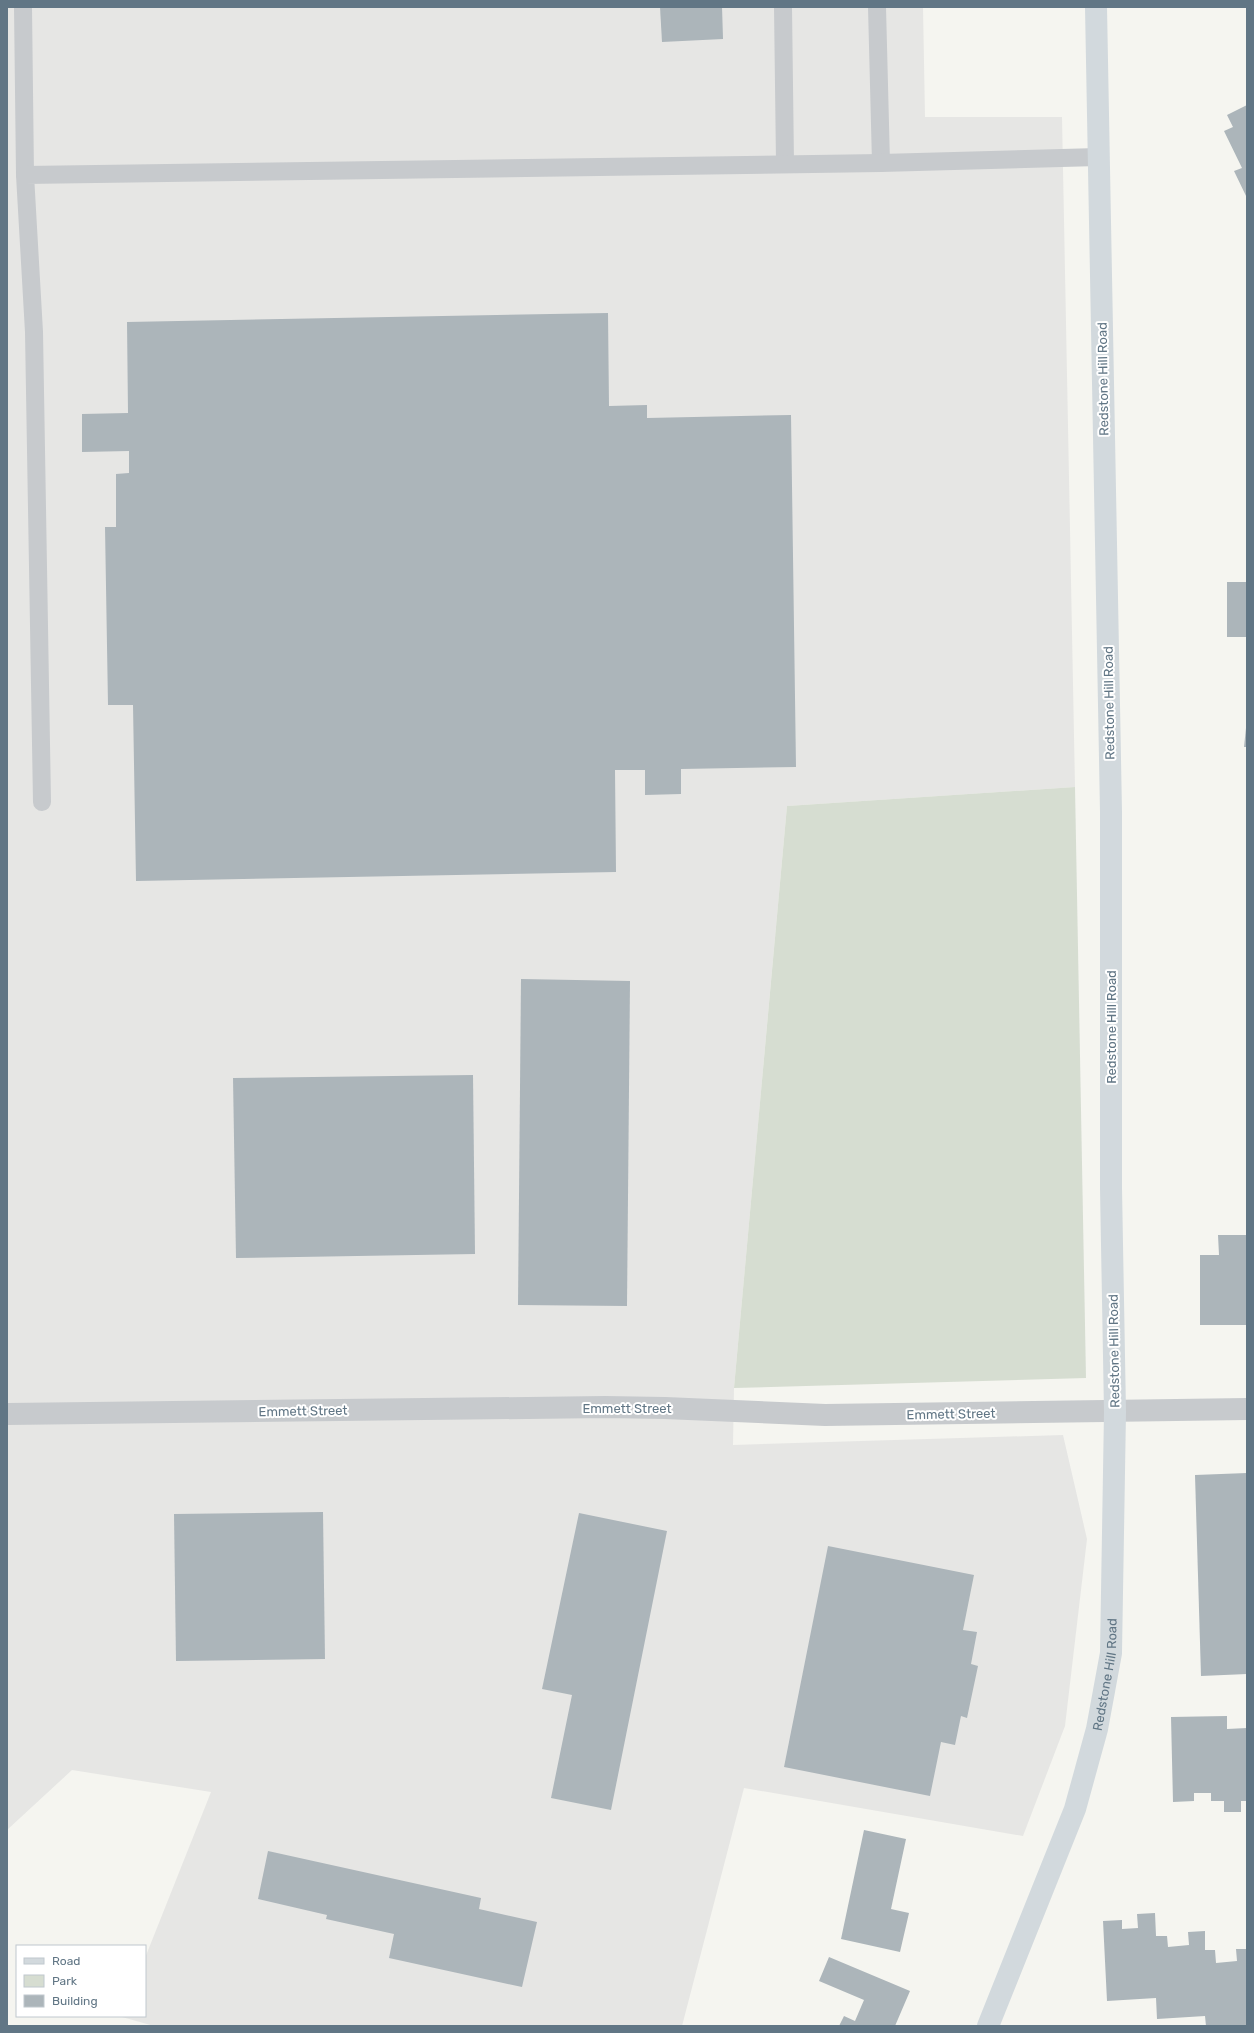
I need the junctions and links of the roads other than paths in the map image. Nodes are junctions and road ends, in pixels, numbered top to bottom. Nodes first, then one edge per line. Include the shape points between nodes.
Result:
1 (23, 7) edge
2 (782, 7) edge
3 (878, 7) edge
4 (1096, 7) edge
5 (1098, 157) junction
6 (785, 163) junction
7 (881, 163) junction
8 (25, 175) junction
9 (42, 802) dead end
10 (1247, 1409) edge
11 (1115, 1412) junction
12 (7, 1414) edge
13 (988, 2026) edge

1 - 8 lane
2 - 6 lane
3 - 7 lane
4 - 5 main road, Redstone Hill Road
5 - 7 lane
5 - 11 main road, Redstone Hill Road via 1111,804 1111,1188
6 - 7 lane
6 - 8 lane
8 - 9 lane via 34,332
10 - 11 street, Emmett Street
11 - 12 street, Emmett Street via 825,1416 605,1407
11 - 13 main road, Redstone Hill Road via 1111,1653 1097,1729 1076,1809

